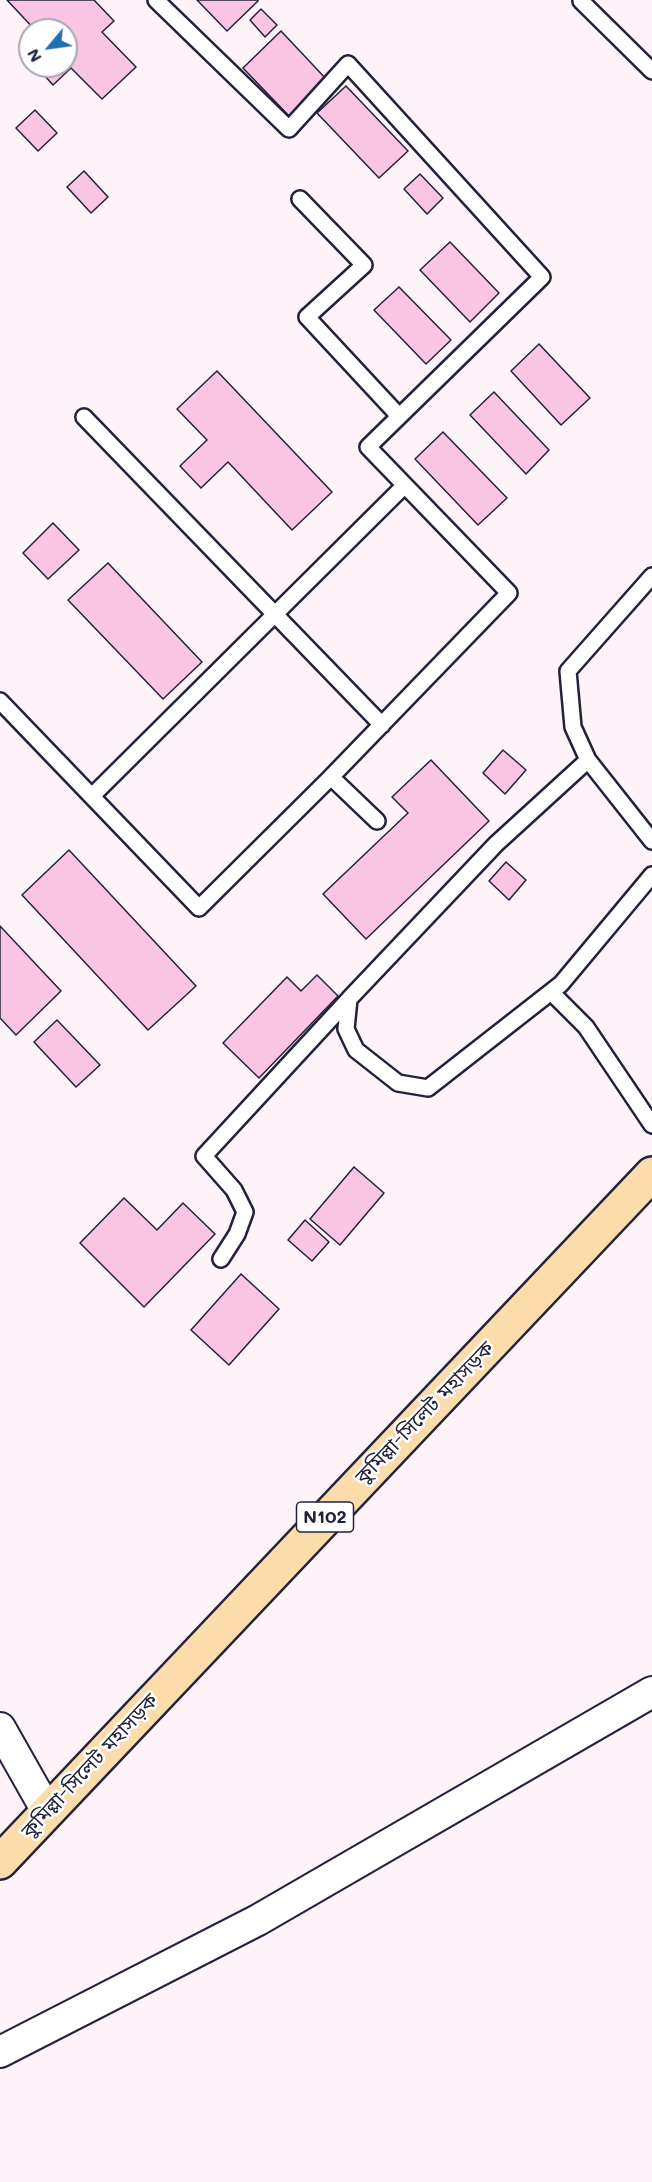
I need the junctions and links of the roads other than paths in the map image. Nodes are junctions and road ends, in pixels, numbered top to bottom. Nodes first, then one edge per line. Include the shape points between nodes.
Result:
1 (156, 0) edge
2 (581, 1) edge
3 (652, 71) edge
4 (300, 199) dead end
5 (399, 416) junction
6 (84, 417) dead end
7 (404, 486) junction
8 (652, 576) edge
9 (276, 615) junction
10 (0, 701) edge
11 (382, 725) junction
12 (588, 760) junction
13 (331, 777) junction
14 (92, 796) junction
15 (377, 821) dead end
16 (652, 841) edge
17 (652, 875) edge
18 (551, 992) junction
19 (350, 999) junction
20 (652, 1125) edge
21 (652, 1174) edge
22 (221, 1259) dead end
23 (652, 1692) edge
24 (0, 1728) edge
25 (47, 1811) junction
26 (0, 1862) edge
27 (0, 2052) edge

1 - 5 lane via 289,129 348,64 542,277
2 - 3 lane
4 - 5 lane via 364,265 307,318
5 - 7 lane via 368,447
6 - 9 lane
7 - 9 lane
7 - 11 lane via 509,593
8 - 12 lane via 568,671 573,727
9 - 11 lane
9 - 14 lane
10 - 14 lane
11 - 13 lane
12 - 16 lane
12 - 19 lane via 496,844
13 - 14 lane via 199,908
13 - 15 lane
17 - 18 lane
18 - 19 lane via 428,1088 398,1083 356,1050 346,1029
18 - 20 lane via 586,1027
19 - 22 lane via 204,1156 234,1190 245,1212
21 - 25 highway, কুমিল্লা-সিলেট মহাসড়ক / N102
23 - 27 street via 258,1920
24 - 25 street
25 - 26 highway, কুমিল্লা-সিলেট মহাসড়ক / N102

